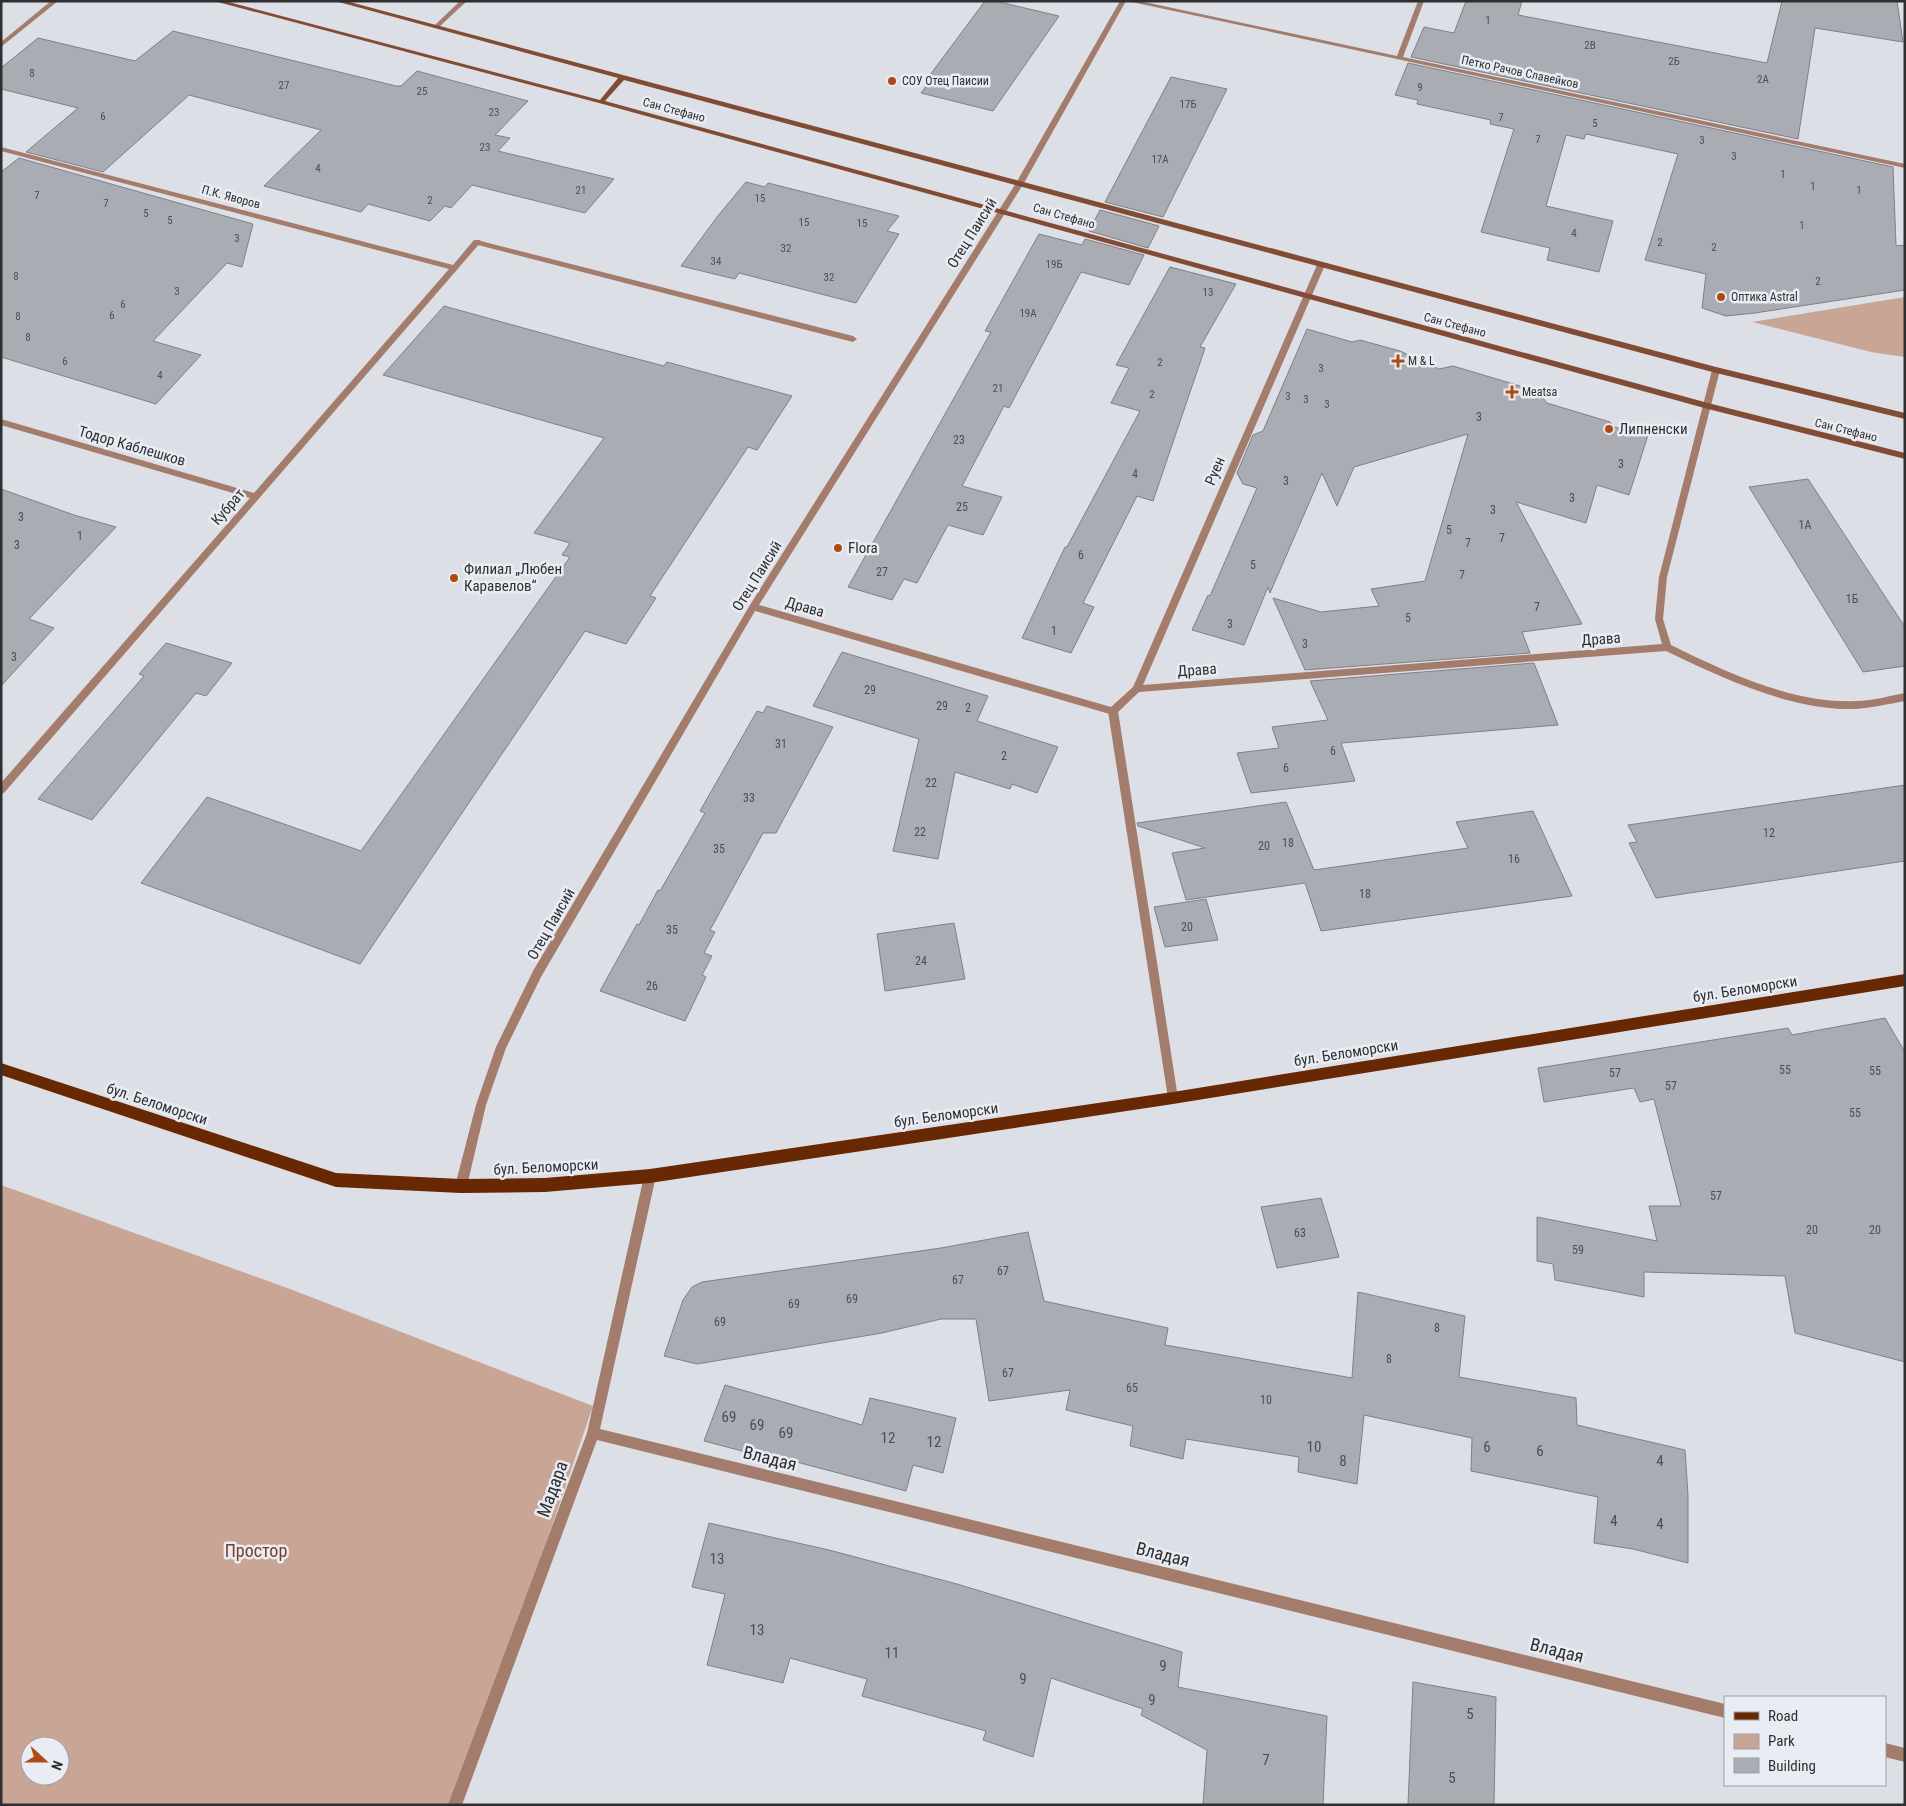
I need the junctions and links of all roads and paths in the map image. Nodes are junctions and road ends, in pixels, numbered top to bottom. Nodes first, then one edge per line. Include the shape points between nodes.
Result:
1 (55, 1) edge
2 (217, 1) edge
3 (338, 1) edge
4 (464, 1) edge
5 (1123, 1) edge
6 (1130, 1) edge
7 (1421, 1) edge
8 (437, 26) junction
9 (1, 46) edge
10 (1399, 58) junction
11 (623, 77) junction
12 (601, 102) junction
13 (1, 149) edge
14 (1905, 166) edge
15 (1020, 183) junction
16 (1002, 210) junction
17 (1321, 265) junction
18 (455, 268) junction
19 (1306, 296) junction
20 (853, 339) dead end
21 (1716, 370) junction
22 (1708, 406) junction
23 (1905, 416) edge
24 (1, 422) edge
25 (1905, 456) edge
26 (255, 496) junction
27 (753, 607) junction
28 (1666, 647) junction
29 (1137, 689) junction
30 (1905, 697) edge
31 (1113, 712) junction
32 (1, 790) edge
33 (1905, 980) edge
34 (1, 1068) edge
35 (1174, 1098) junction
36 (650, 1176) junction
37 (461, 1186) junction
38 (593, 1434) junction
39 (1724, 1711) edge
40 (1886, 1750) edge
41 (1905, 1755) edge
42 (455, 1805) edge

1 - 9 street
2 - 12 main road, Сан Стефано
3 - 8 main road, Сан Стефано
4 - 8 street
5 - 15 street, Отец Паисий
6 - 10 street, Петко Рачов Славейков
7 - 10 street
8 - 11 main road, Сан Стефано
10 - 14 street, Петко Рачов Славейков
11 - 12 main road
11 - 15 main road, Сан Стефано
12 - 16 main road, Сан Стефано
13 - 18 street, П.К. Яворов
15 - 16 street, Отец Паисий
15 - 17 main road, Сан Стефано
16 - 19 main road, Сан Стефано
16 - 27 street, Отец Паисий
17 - 19 street, Руен
17 - 21 main road, Сан Стефано
18 - 20 street, Кубрат via 477,242
18 - 26 street, Кубрат
19 - 22 main road, Сан Стефано
19 - 29 street, Руен
21 - 22 street
21 - 23 main road, Сан Стефано
22 - 25 main road, Сан Стефано
22 - 28 street via 1663,577 1660,619
24 - 26 street, Тодор Каблешков
26 - 32 street, Кубрат
27 - 31 street, Драва
27 - 37 street, Отец Паисий via 537,974 498,1055 480,1105
28 - 29 street, Драва
28 - 30 street via 1708,668 1792,696 1849,705
29 - 31 street
31 - 35 street
33 - 35 main road, бул. Беломорски
34 - 37 main road, бул. Беломорски via 336,1180
35 - 36 main road, бул. Беломорски
36 - 37 main road, бул. Беломорски via 545,1185
36 - 38 street, Мадара
38 - 39 street, Владая
38 - 42 street, Мадара
40 - 41 street

